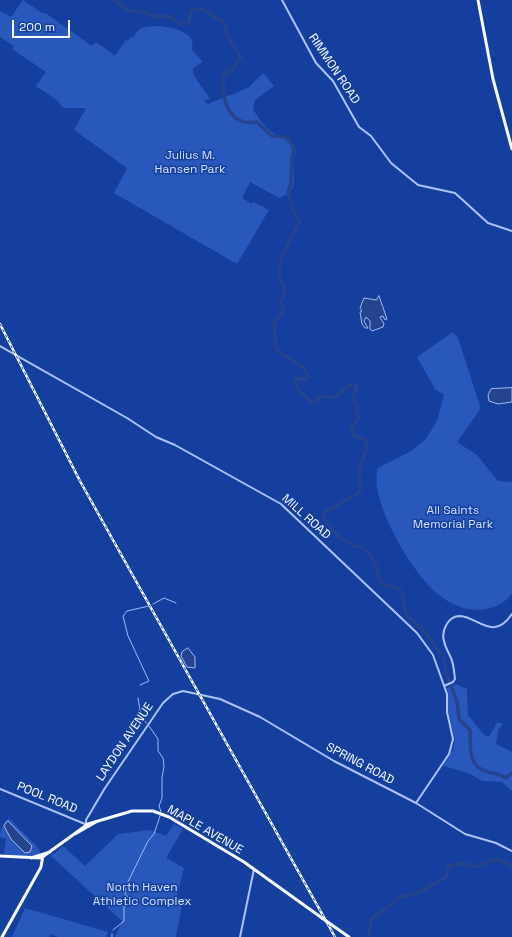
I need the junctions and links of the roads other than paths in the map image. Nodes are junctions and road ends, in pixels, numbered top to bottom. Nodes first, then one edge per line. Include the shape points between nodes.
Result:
1 (282, 0) edge
2 (478, 0) edge
3 (512, 149) edge
4 (512, 231) edge
5 (0, 346) edge
6 (512, 614) edge
7 (444, 686) junction
8 (199, 694) joint
9 (0, 789) edge
10 (416, 803) junction
11 (86, 826) junction
12 (512, 851) edge
13 (0, 856) edge
14 (43, 857) junction
15 (254, 870) junction
16 (2, 937) edge
17 (240, 937) edge
18 (349, 937) edge

1 - 4 street, RIMMON ROAD via 316,63 333,81 359,127 371,136 391,163 418,185 455,193 488,223
2 - 3 main road via 495,90
5 - 7 street, MILL ROAD via 281,504 417,633 433,655
6 - 7 street via 502,624 492,627 462,617 448,623 443,636 453,664 455,679
7 - 10 street, MILL ROAD via 452,747
8 - 10 street, SPRING ROAD via 220,699 260,717 328,757
8 - 11 street, LAYDON AVENUE via 181,691 165,700 105,788 86,820
9 - 11 street, POOL ROAD
10 - 12 street, SPRING ROAD via 465,834 496,843
11 - 14 main road, MAPLE AVENUE
11 - 15 main road, MAPLE AVENUE via 135,811 158,813
13 - 14 main road, MAPLE AVENUE
14 - 16 main road via 41,867
15 - 17 street
15 - 18 main road, MAPLE AVENUE, bridge

